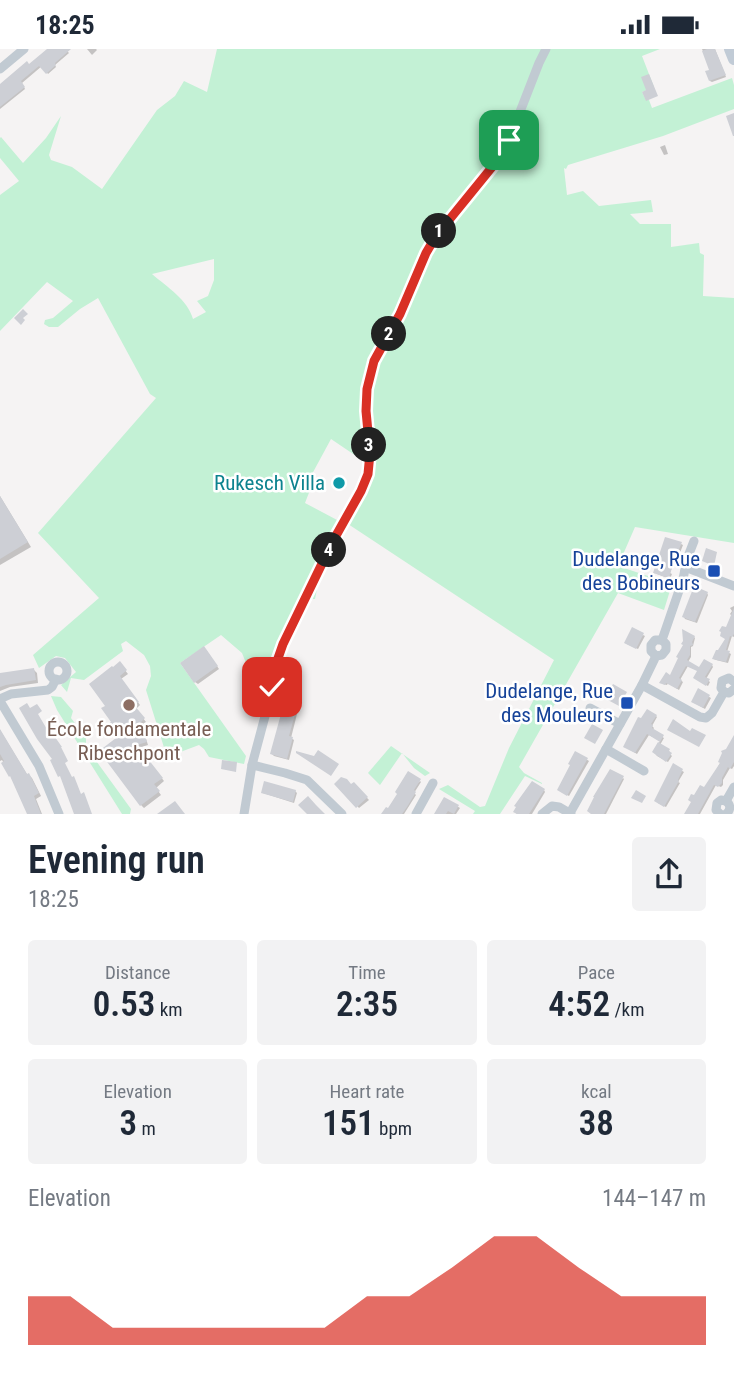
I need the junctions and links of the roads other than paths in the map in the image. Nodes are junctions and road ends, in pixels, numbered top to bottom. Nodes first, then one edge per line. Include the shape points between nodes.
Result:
1 (24, 49) edge
2 (547, 49) edge
3 (730, 49) edge
4 (734, 58) edge
5 (0, 69) edge
6 (694, 541) dead end
7 (685, 567) junction
8 (734, 586) edge
9 (56, 679) dead end
10 (734, 681) edge
11 (642, 685) junction
12 (729, 691) edge
13 (0, 700) edge
14 (590, 708) dead end
15 (620, 725) junction
16 (606, 749) junction
17 (252, 765) junction
18 (644, 771) dead end
19 (433, 783) dead end
20 (734, 787) edge
21 (726, 801) junction
22 (59, 814) edge
23 (244, 814) edge
24 (342, 814) edge
25 (416, 814) edge
26 (542, 814) edge
27 (571, 814) edge
28 (720, 814) edge
29 (726, 814) edge

1 - 5 street
2 - 17 street via 509,140 436,236 374,361 367,389 368,474 283,644
3 - 4 main road
6 - 7 street
7 - 8 street
7 - 11 street via 662,640 666,650 656,656
9 - 13 street via 48,690 11,694
10 - 12 street via 722,681 720,685
11 - 12 street via 706,718
11 - 15 street
13 - 22 street via 39,766
14 - 15 street
15 - 16 street
16 - 18 street
16 - 27 street
17 - 23 street
17 - 24 street via 307,780
19 - 25 street
20 - 21 street
21 - 28 street via 717,803
21 - 29 street via 730,806
26 - 27 street via 551,806

